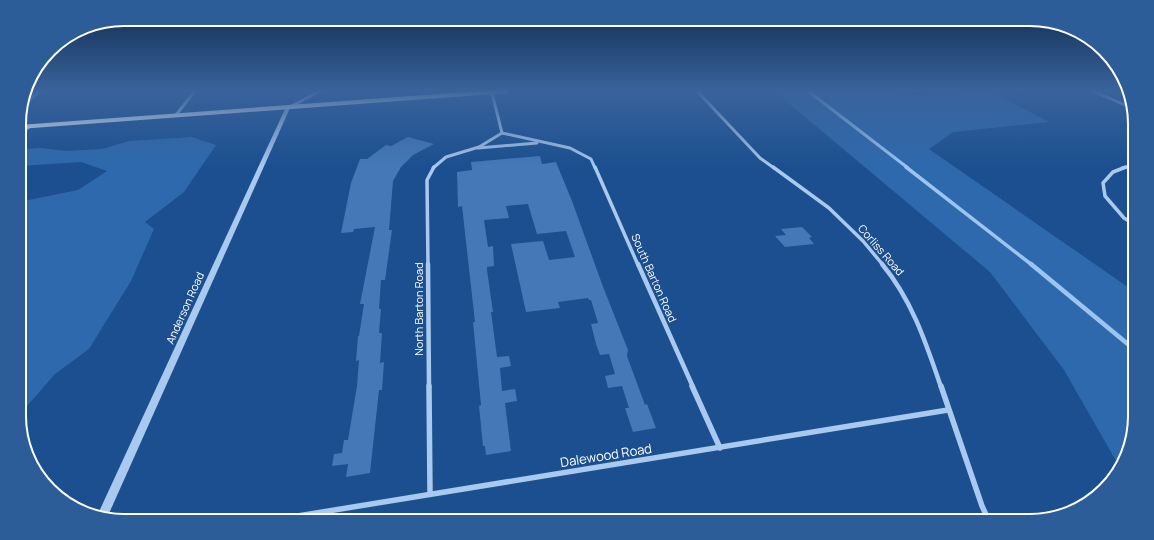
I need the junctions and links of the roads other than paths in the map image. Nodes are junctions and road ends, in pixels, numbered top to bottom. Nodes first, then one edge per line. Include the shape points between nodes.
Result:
1 (160, 116) edge
2 (284, 116) edge
3 (498, 116) edge
4 (721, 116) edge
5 (26, 126) edge
6 (30, 126) junction
7 (26, 129) edge
8 (502, 133) junction
9 (545, 142) junction
10 (505, 146) joint
11 (469, 149) junction
12 (1128, 167) edge
13 (1128, 220) edge
14 (948, 410) junction
15 (720, 448) junction
16 (430, 493) junction
17 (104, 512) edge
18 (308, 514) edge
19 (986, 514) edge

1 - 6 main road
2 - 17 street, Anderson Road
3 - 8 street
4 - 14 street, Corliss Road via 760,158 829,208 863,241 896,280 922,331
5 - 6 main road
6 - 7 street
8 - 9 street, South Barton Road via 517,139
8 - 11 street, North Barton Road via 488,143
9 - 10 street, South Barton Road
9 - 15 street, South Barton Road via 581,152 590,159
10 - 11 street, North Barton Road
11 - 16 street, North Barton Road via 445,156 433,168 427,180
12 - 13 street via 1110,173 1103,183 1105,196
14 - 15 street, Dalewood Road
14 - 19 street, Corliss Road
15 - 16 street, Dalewood Road
16 - 18 street, Dalewood Road

